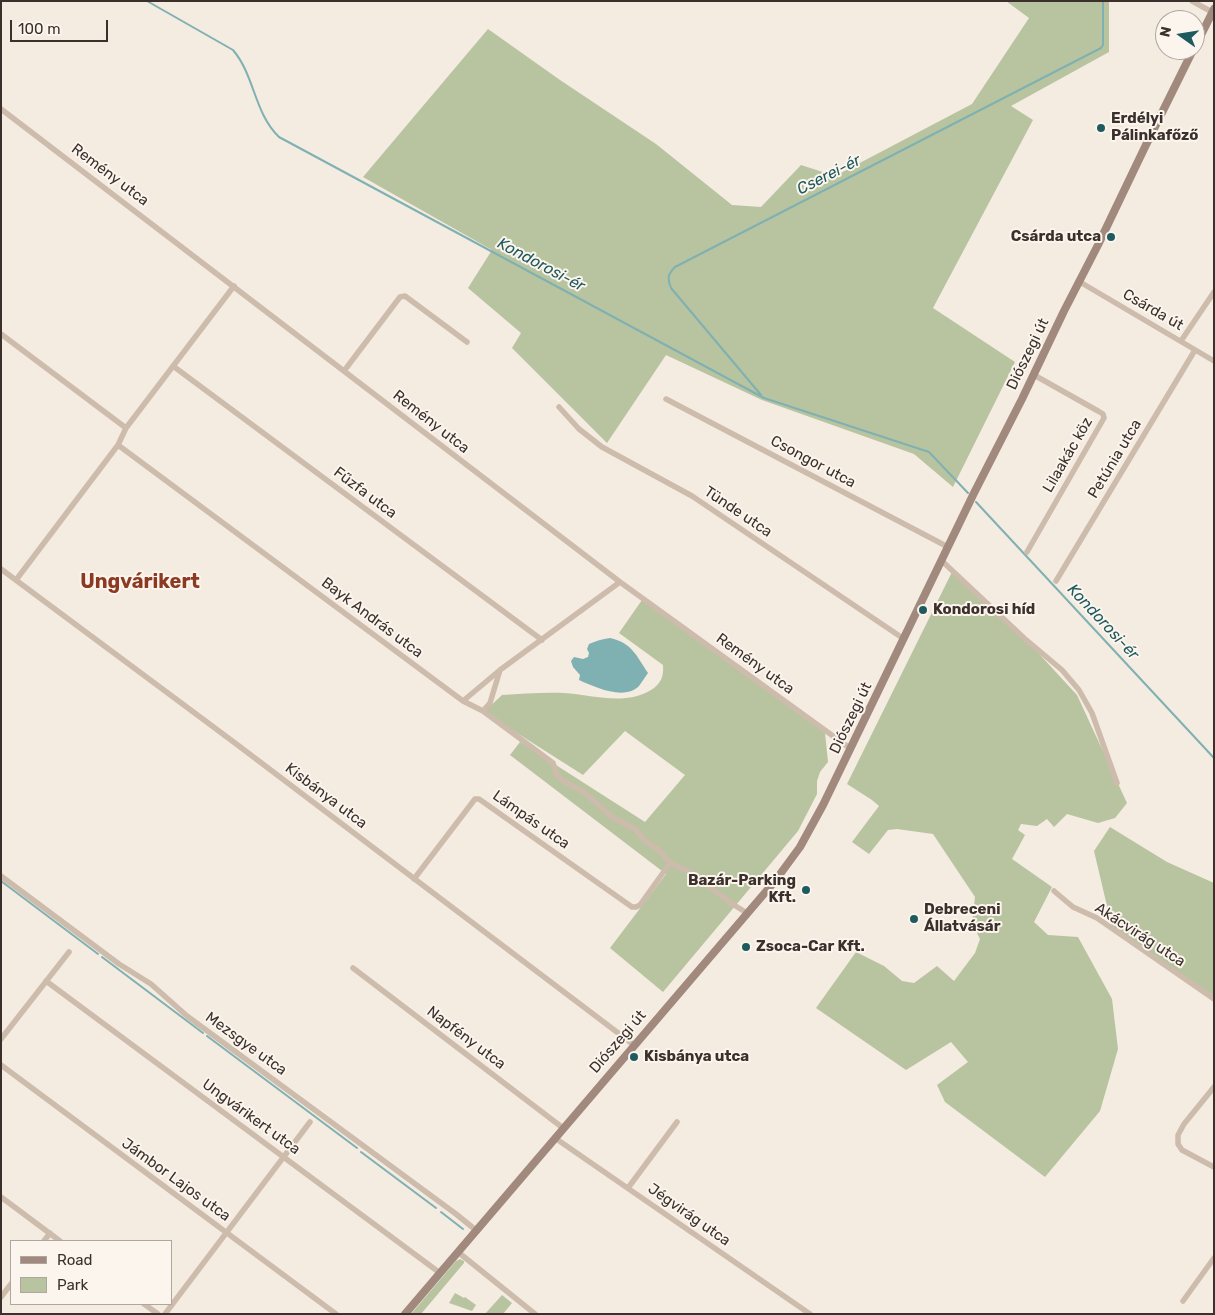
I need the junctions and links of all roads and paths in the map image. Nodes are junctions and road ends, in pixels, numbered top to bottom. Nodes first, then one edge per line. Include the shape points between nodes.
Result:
1 (1192, 1) edge
2 (1213, 11) edge
3 (1205, 27) edge
4 (1188, 60) edge
5 (1, 108) edge
6 (1080, 282) junction
7 (234, 286) junction
8 (1214, 292) edge
9 (1, 334) edge
10 (1181, 341) junction
11 (467, 342) dead end
12 (1195, 350) junction
13 (1214, 361) edge
14 (173, 366) junction
15 (344, 371) junction
16 (1034, 375) junction
17 (666, 399) dead end
18 (559, 407) dead end
19 (126, 428) junction
20 (118, 445) junction
21 (948, 548) junction
22 (1027, 552) dead end
23 (942, 561) junction
24 (1, 569) edge
25 (16, 580) junction
26 (1056, 581) dead end
27 (620, 582) junction
28 (904, 639) junction
29 (542, 640) junction
30 (500, 670) junction
31 (463, 701) junction
32 (483, 711) junction
33 (851, 749) junction
34 (1117, 783) dead end
35 (670, 863) junction
36 (1, 876) edge
37 (414, 879) junction
38 (1054, 891) dead end
39 (747, 913) junction
40 (69, 952) dead end
41 (353, 968) dead end
42 (46, 981) junction
43 (1214, 999) edge
44 (1, 1039) edge
45 (634, 1045) junction
46 (1, 1065) edge
47 (1214, 1087) edge
48 (310, 1122) dead end
49 (677, 1122) dead end
50 (563, 1128) junction
51 (555, 1138) junction
52 (284, 1157) junction
53 (1214, 1167) edge
54 (628, 1188) junction
55 (1, 1197) edge
56 (477, 1231) junction
57 (50, 1233) junction
58 (227, 1233) junction
59 (45, 1240) edge
60 (59, 1240) edge
61 (458, 1252) junction
62 (1214, 1258) edge
63 (440, 1273) junction
64 (10, 1285) edge
65 (1, 1297) edge
66 (1183, 1301) dead end
67 (145, 1305) edge
68 (172, 1305) edge
69 (158, 1314) edge
70 (336, 1314) edge
71 (405, 1314) edge
72 (535, 1314) edge
73 (810, 1314) edge

1 - 2 street
2 - 3 main road, Diószegi út
4 - 6 main road, Diószegi út
5 - 7 street, Remény utca
6 - 10 street, Csárda út
6 - 16 main road, Diószegi út
7 - 14 street
7 - 15 street, Remény utca
8 - 10 street
9 - 19 street
10 - 12 street, Csárda út
11 - 15 street via 405,296 400,297
12 - 13 street, Csárda út
12 - 26 street, Petúnia utca
14 - 19 street
14 - 29 street, Fűzfa utca
15 - 27 street, Remény utca
16 - 21 main road, Diószegi út
16 - 22 street, Lilaakác köz via 1098,410 1104,418
17 - 21 street, Csongor utca
18 - 28 street, Tünde utca via 579,429 602,446 692,496
19 - 20 street
20 - 25 street
20 - 31 street, Bayk András utca
21 - 23 main road, Diószegi út
23 - 28 main road, Diószegi út
23 - 34 street via 1062,670 1079,690 1092,713
24 - 25 street, Kisbánya utca
25 - 37 street, Kisbánya utca
27 - 29 street
27 - 33 street, Remény utca
28 - 33 main road, Diószegi út
29 - 30 street
30 - 31 street
30 - 32 street via 490,703
31 - 32 street, Bayk András utca
32 - 35 street, Bayk András utca via 553,763 563,781 584,792 612,817 636,829
33 - 39 main road, Diószegi út via 800,847
35 - 37 street, Lámpás utca via 640,905 629,905 475,799
35 - 39 street, Bayk András utca via 688,871
36 - 56 street, Mezsgye utca via 151,984 187,1016
37 - 45 street, Kisbánya utca
38 - 43 street, Akácvirág utca via 1073,907 1097,918
39 - 45 main road, Diószegi út
40 - 42 street
41 - 50 street, Napfény utca
42 - 44 street
42 - 52 street, Ungvárikert utca
45 - 50 main road, Diószegi út
46 - 58 street, Jámbor Lajos utca
47 - 53 street via 1184,1124 1178,1144 1182,1150
48 - 52 street
49 - 54 street
50 - 51 main road, Diószegi út
51 - 54 street, Jégvirág utca
51 - 56 main road, Diószegi út
52 - 58 street
52 - 63 street, Ungvárikert utca
54 - 73 street, Jégvirág utca
55 - 57 street
56 - 61 main road, Diószegi út
57 - 59 street
57 - 60 street
58 - 68 street
58 - 70 street, Jámbor Lajos utca
61 - 63 main road, Diószegi út
61 - 72 street
62 - 66 street
63 - 71 main road, Diószegi út
64 - 65 street
67 - 69 street

